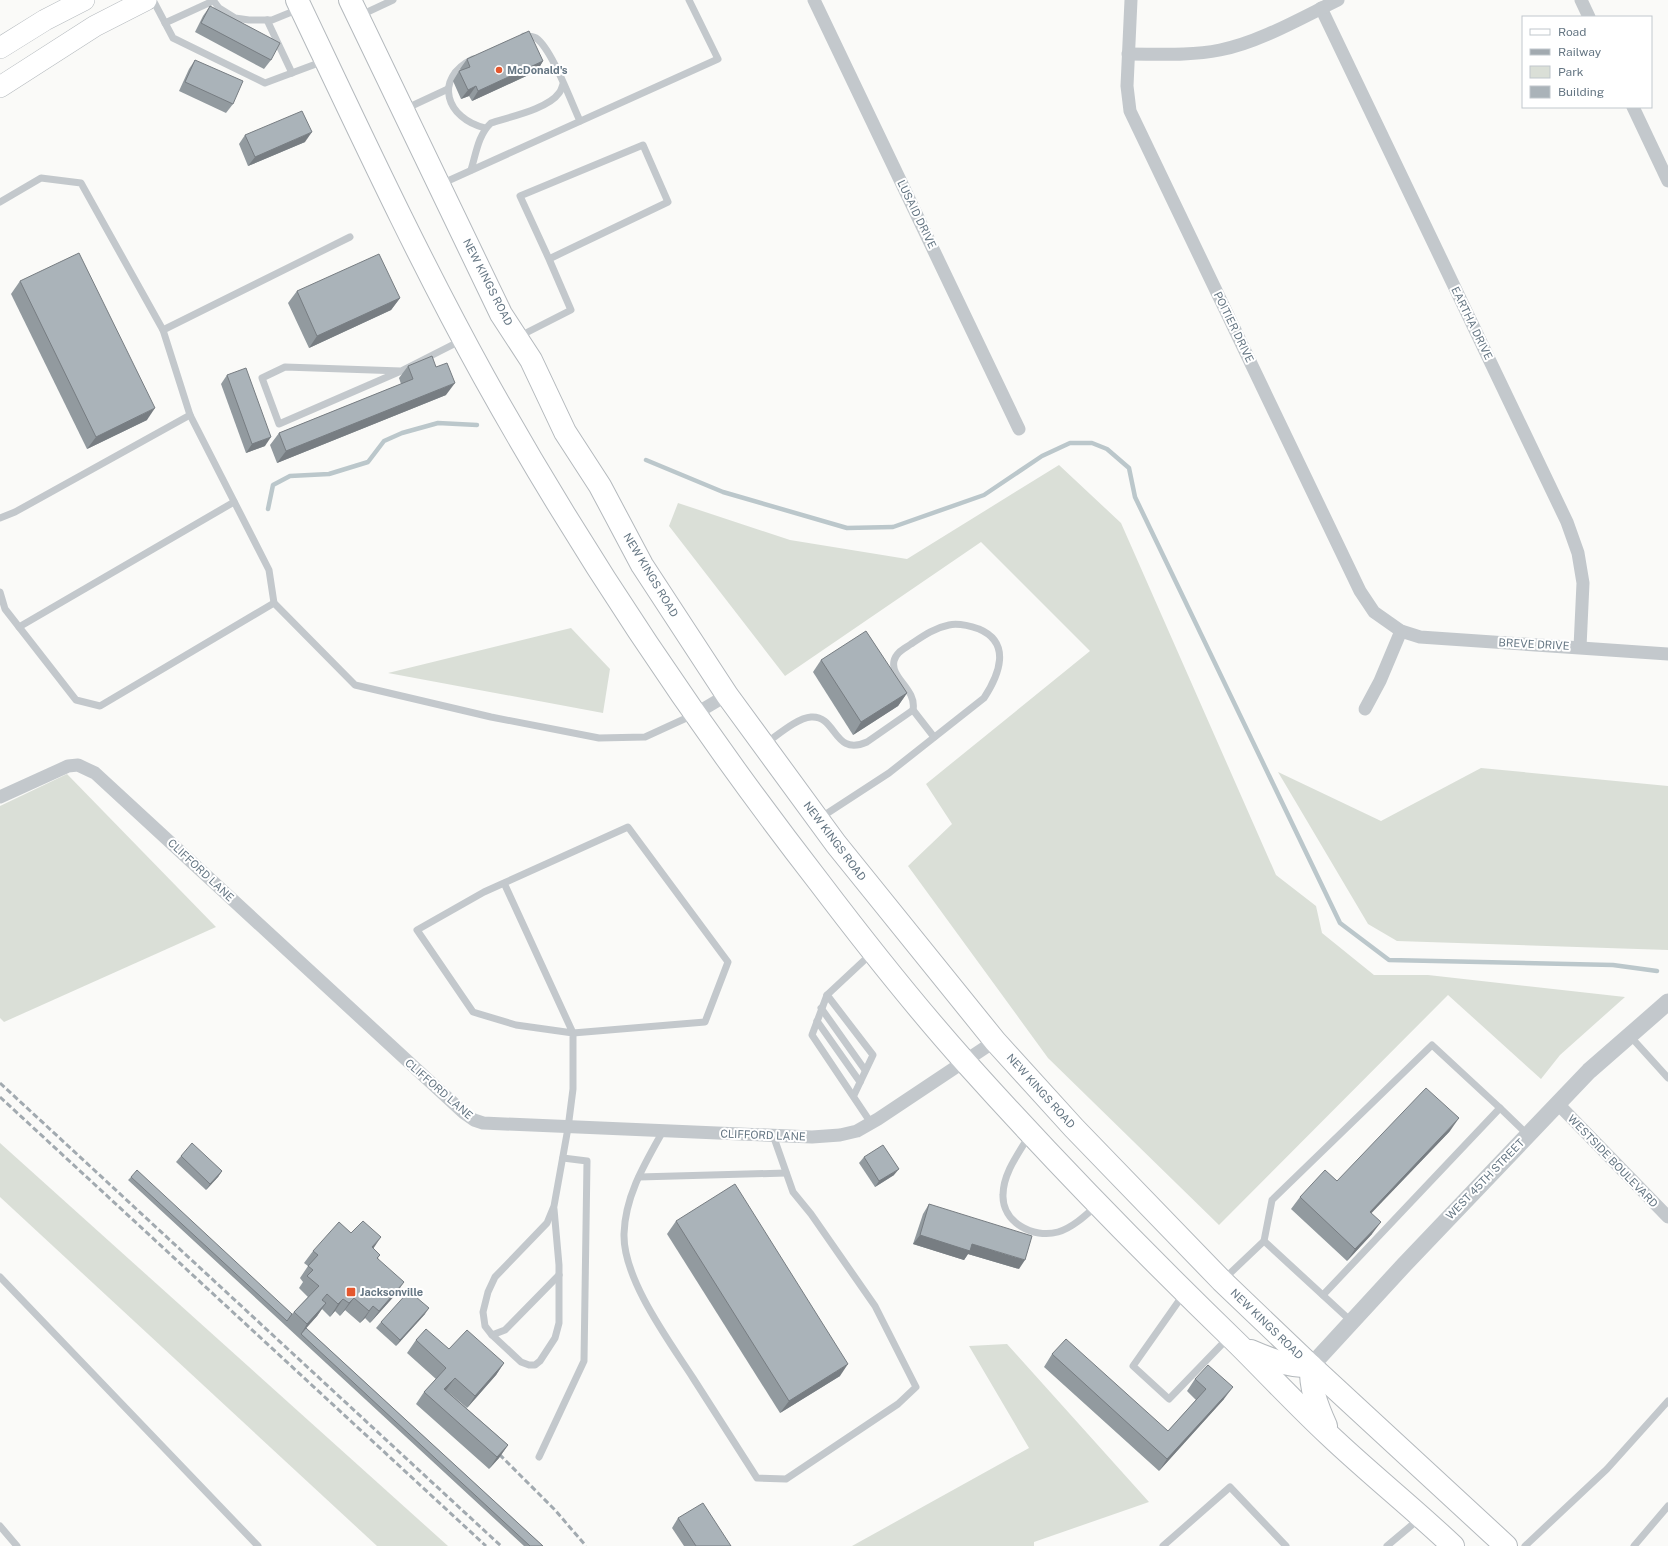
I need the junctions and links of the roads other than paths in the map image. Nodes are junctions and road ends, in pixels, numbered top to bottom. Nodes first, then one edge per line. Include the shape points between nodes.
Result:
1 (84, 0) edge
2 (146, 0) edge
3 (153, 0) edge
4 (689, 0) edge
5 (814, 0) edge
6 (1131, 0) edge
7 (1338, 0) edge
8 (1581, 0) edge
9 (213, 1) edge
10 (387, 1) edge
11 (299, 4) edge
12 (354, 8) edge
13 (1321, 8) junction
14 (1589, 16) edge
15 (267, 20) junction
16 (165, 23) junction
17 (515, 38) edge
18 (0, 48) edge
19 (483, 54) edge
20 (1128, 54) junction
21 (326, 60) junction
22 (292, 73) junction
23 (563, 84) junction
24 (0, 87) edge
25 (448, 88) junction
26 (1632, 108) edge
27 (403, 110) junction
28 (580, 121) junction
29 (485, 128) junction
30 (471, 170) junction
31 (1668, 181) edge
32 (439, 184) junction
33 (0, 202) edge
34 (350, 236) dead end
35 (549, 259) junction
36 (163, 330) junction
37 (516, 338) junction
38 (464, 339) junction
39 (401, 371) junction
40 (190, 415) junction
41 (1019, 429) dead end
42 (234, 502) junction
43 (0, 518) edge
44 (0, 592) edge
45 (274, 603) junction
46 (19, 627) junction
47 (1401, 632) junction
48 (1580, 647) junction
49 (1668, 654) edge
50 (727, 695) junction
51 (1365, 709) dead end
52 (913, 710) junction
53 (695, 714) junction
54 (934, 737) junction
55 (763, 744) junction
56 (0, 797) edge
57 (818, 819) junction
58 (504, 883) junction
59 (874, 952) junction
60 (826, 995) junction
61 (1668, 1002) edge
62 (821, 1008) junction
63 (817, 1021) junction
64 (573, 1034) junction
65 (1630, 1036) junction
66 (995, 1041) junction
67 (964, 1061) junction
68 (866, 1070) junction
69 (1668, 1078) edge
70 (860, 1082) junction
71 (854, 1095) junction
72 (1558, 1104) junction
73 (1500, 1108) junction
74 (871, 1123) junction
75 (568, 1128) junction
76 (664, 1130) junction
77 (1031, 1133) junction
78 (773, 1135) junction
79 (1528, 1135) junction
80 (563, 1158) junction
81 (786, 1173) junction
82 (639, 1177) junction
83 (1098, 1204) junction
84 (554, 1206) junction
85 (1668, 1217) edge
86 (1264, 1241) junction
87 (559, 1275) junction
88 (0, 1277) edge
89 (1222, 1281) junction
90 (1184, 1293) junction
91 (1323, 1295) junction
92 (1352, 1322) junction
93 (492, 1335) junction
94 (1236, 1342) junction
95 (1312, 1366) junction
96 (1668, 1401) edge
97 (1330, 1436) junction
98 (539, 1457) dead end
99 (1668, 1506) edge
100 (1422, 1517) junction
101 (0, 1526) edge
102 (18, 1546) edge
103 (258, 1546) edge
104 (1163, 1546) edge
105 (1286, 1546) edge
106 (1387, 1546) edge
107 (1453, 1546) edge
108 (1506, 1546) edge
109 (1525, 1546) edge
110 (1634, 1546) edge

1 - 18 main road
2 - 24 main road via 95,26
3 - 16 lane
4 - 28 lane via 718,59
5 - 41 street, LUSAID DRIVE
6 - 20 street, POITIER DRIVE
7 - 13 street
8 - 14 street
9 - 15 lane via 235,18
9 - 16 lane
10 - 12 lane
11 - 15 lane via 272,20
11 - 21 highway
12 - 27 highway, NEW KINGS ROAD
13 - 20 street via 1247,43 1220,50 1192,54
13 - 48 street, EARTHA DRIVE via 1568,522 1578,553 1583,583
15 - 22 lane
16 - 22 lane via 173,38 264,83
17 - 23 lane via 521,35 537,39 549,55
19 - 25 lane via 457,68 450,78
20 - 47 street, POITIER DRIVE via 1127,86 1130,111 1360,592 1374,612
21 - 22 lane
21 - 38 highway
23 - 28 lane
23 - 29 lane via 560,93 552,101
25 - 27 lane
25 - 29 lane via 450,100 457,112 470,123
26 - 31 street
27 - 32 highway, NEW KINGS ROAD
28 - 30 lane
29 - 30 lane
30 - 32 lane
32 - 37 highway, NEW KINGS ROAD via 501,314
33 - 36 lane via 41,178 81,183
34 - 36 lane
35 - 35 lane via 668,202 643,144 520,196
35 - 37 lane via 571,310
36 - 40 lane
37 - 50 highway, NEW KINGS ROAD via 531,360 565,432 600,486 642,565
38 - 39 lane
38 - 53 highway via 536,467 597,568
39 - 39 lane via 279,424 262,378 285,367
40 - 42 lane
40 - 43 lane
42 - 45 lane via 269,570
42 - 46 lane
44 - 46 lane via 6,609
45 - 46 lane via 100,706 76,700
45 - 53 lane via 355,685 491,717 599,738 645,737
47 - 48 street, BREVE DRIVE via 1420,637
47 - 51 street
48 - 49 street, BREVE DRIVE
50 - 53 street
50 - 55 highway, NEW KINGS ROAD
52 - 54 lane
52 - 54 lane via 913,697 896,673 894,662 897,653 931,631 950,625 971,626 986,632 998,645 1000,664 993,684 984,698
52 - 55 lane via 859,746 851,746 841,740 825,721 812,717 800,720
53 - 59 highway via 761,807
54 - 57 lane via 888,773
55 - 57 highway, NEW KINGS ROAD
56 - 75 street, CLIFFORD LANE via 68,766 78,765 91,771 464,1113 483,1123
57 - 66 highway, NEW KINGS ROAD
58 - 64 lane
58 - 64 lane via 417,930 473,1012 516,1024
58 - 64 lane via 628,827 728,962 705,1022
59 - 60 lane
59 - 67 highway
60 - 62 lane
60 - 68 lane via 873,1055
61 - 65 street, WEST 45TH STREET
62 - 63 lane
62 - 68 lane
63 - 70 lane
63 - 71 lane via 812,1035
64 - 75 lane via 573,1089
65 - 69 lane
65 - 72 street, WEST 45TH STREET via 1589,1071
66 - 67 street, CLIFFORD LANE
66 - 89 highway, NEW KINGS ROAD via 1074,1128
67 - 74 street, CLIFFORD LANE
67 - 77 highway
68 - 70 lane
70 - 71 lane
71 - 74 lane
72 - 79 street, WEST 45TH STREET
72 - 85 street, WESTSIDE BOULEVARD
73 - 79 lane
73 - 86 lane via 1432,1044 1272,1200
73 - 91 lane
74 - 78 street, CLIFFORD LANE via 840,1135
75 - 76 street, CLIFFORD LANE
75 - 80 lane
76 - 78 street, CLIFFORD LANE
76 - 82 lane
77 - 83 highway
77 - 83 lane via 1007,1174 1002,1194 1004,1206 1011,1219 1031,1232 1058,1232 1075,1223
78 - 81 lane
79 - 92 street, WEST 45TH STREET
80 - 84 lane
80 - 98 lane via 587,1161 584,1361
81 - 82 lane
81 - 82 lane via 792,1192 811,1214 875,1306 916,1387 898,1404 786,1479 757,1478 648,1308 629,1264 624,1236 626,1209
83 - 90 highway
84 - 87 lane
84 - 93 lane via 547,1223 495,1278 488,1292 483,1312 484,1326
86 - 89 lane
86 - 91 lane
87 - 93 lane via 506,1330
87 - 93 lane via 559,1324 555,1338 540,1361 535,1365 521,1362
88 - 103 lane
89 - 95 highway, NEW KINGS ROAD
90 - 94 highway
90 - 94 lane via 1133,1366 1169,1400
91 - 92 lane
92 - 95 street, WEST 45TH STREET
94 - 95 highway via 1281,1364
94 - 97 highway
95 - 97 highway via 1310,1381 1316,1404
95 - 108 highway, NEW KINGS ROAD
96 - 109 lane via 1607,1469
97 - 100 highway
99 - 110 lane
100 - 106 lane
100 - 107 highway
101 - 102 lane
104 - 105 lane via 1230,1487

